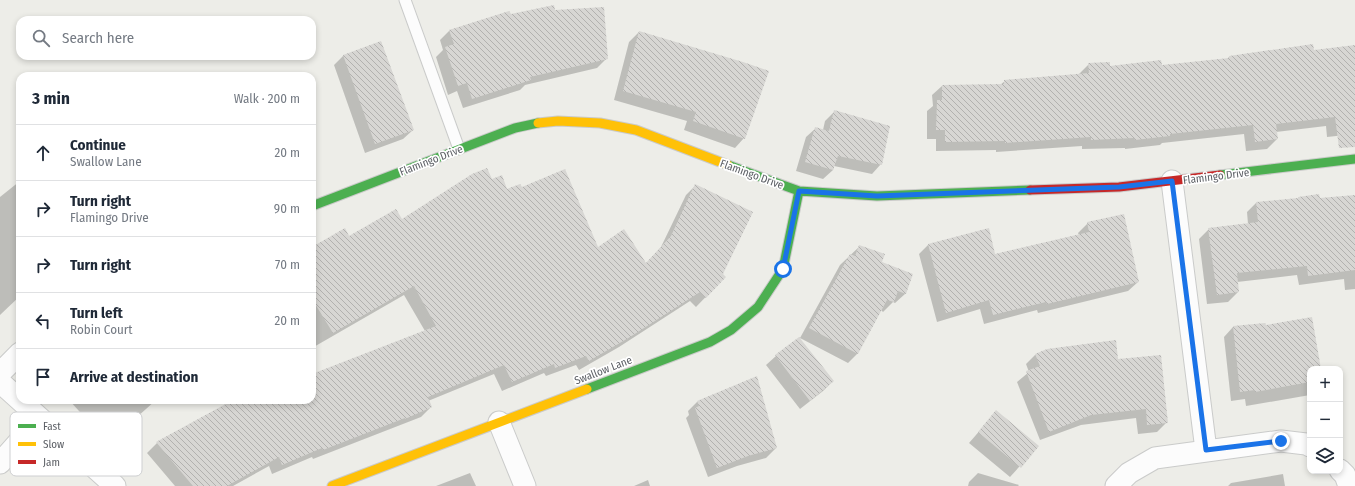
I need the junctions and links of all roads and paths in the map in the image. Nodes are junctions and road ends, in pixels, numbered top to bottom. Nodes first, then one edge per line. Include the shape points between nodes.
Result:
1 (405, 0) edge
2 (459, 149) junction
3 (1355, 159) edge
4 (1172, 181) junction
5 (799, 191) junction
6 (316, 204) edge
7 (16, 357) edge
8 (0, 373) edge
9 (0, 382) edge
10 (16, 396) edge
11 (24, 404) edge
12 (33, 412) edge
13 (500, 422) junction
14 (1307, 444) edge
15 (1206, 450) junction
16 (10, 452) edge
17 (0, 463) edge
18 (1343, 473) edge
19 (104, 476) edge
20 (115, 486) edge
21 (332, 486) edge
22 (525, 486) edge
23 (1116, 486) edge
24 (1349, 486) edge

1 - 2 lane
2 - 5 street, Flamingo Drive via 515,128 537,123 600,123 636,130
2 - 6 street, Flamingo Drive
3 - 4 street, Flamingo Drive
4 - 5 street, Flamingo Drive via 1119,187 885,195
4 - 15 street
5 - 13 street, Swallow Lane via 783,269 758,307 731,330 710,342
7 - 8 street
9 - 10 street
11 - 12 street
13 - 21 street, Swallow Lane
13 - 22 street
14 - 15 street via 1281,441
15 - 23 street via 1155,458 1129,473
16 - 17 street
18 - 24 street
19 - 20 street

